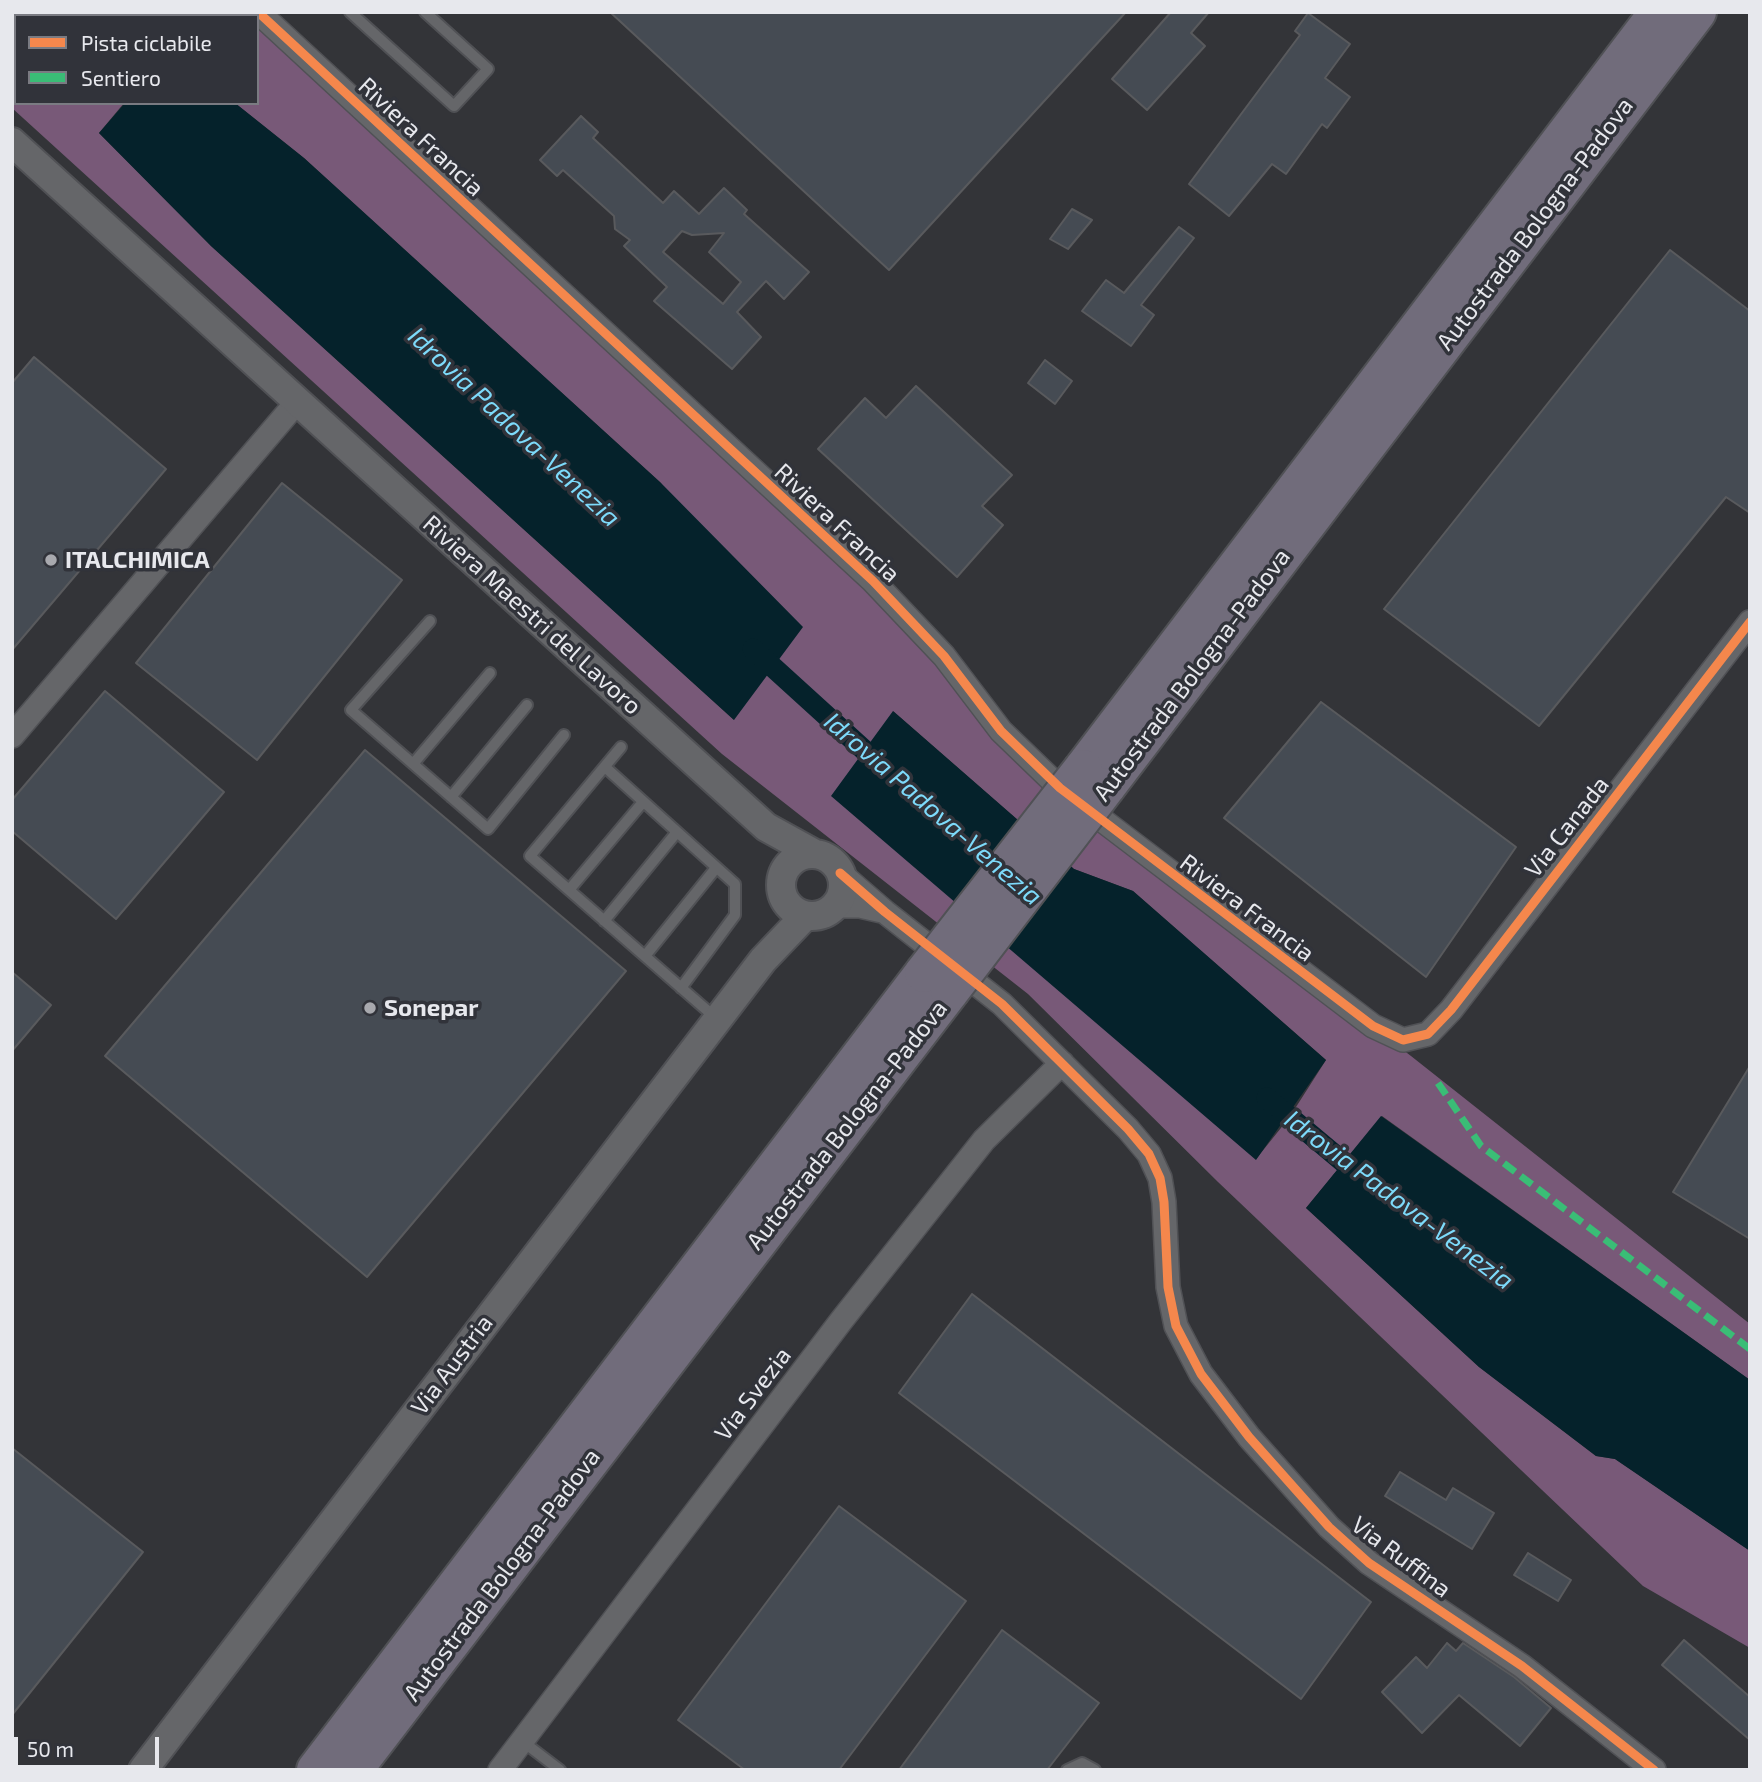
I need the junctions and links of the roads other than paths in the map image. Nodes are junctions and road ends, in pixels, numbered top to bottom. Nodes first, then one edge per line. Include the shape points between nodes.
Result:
1 (258, 12) edge
2 (350, 12) edge
3 (425, 12) edge
4 (1659, 12) edge
5 (1697, 12) edge
6 (12, 142) edge
7 (297, 402) junction
8 (430, 621) dead end
9 (1750, 622) edge
10 (490, 673) dead end
11 (527, 705) dead end
12 (564, 735) dead end
13 (12, 736) edge
14 (621, 747) dead end
15 (413, 764) junction
16 (605, 767) junction
17 (1095, 778) junction
18 (451, 797) junction
19 (643, 802) junction
20 (766, 827) junction
21 (677, 832) junction
22 (815, 854) junction
23 (716, 867) junction
24 (784, 870) junction
25 (840, 873) junction
26 (569, 890) junction
27 (836, 906) junction
28 (794, 908) junction
29 (885, 912) junction
30 (604, 921) junction
31 (645, 956) junction
32 (937, 982) junction
33 (681, 988) junction
34 (718, 1019) junction
35 (1403, 1040) joint
36 (1062, 1063) junction
37 (1176, 1326) joint
38 (522, 1741) junction
39 (143, 1770) edge
40 (316, 1770) edge
41 (353, 1770) edge
42 (500, 1770) edge
43 (560, 1770) edge
44 (1067, 1770) edge
45 (1095, 1770) edge
46 (1654, 1770) edge

1 - 35 street, Riviera Francia via 873,580 944,656 1001,731 1060,788 1373,1026
2 - 3 lane via 454,106 488,69
4 - 17 highway, Autostrada Bologna-Padova
5 - 17 highway, Autostrada Bologna-Padova
6 - 7 street, Riviera Maestri del Lavoro
7 - 13 street
7 - 20 street, Riviera Maestri del Lavoro
8 - 15 lane via 351,710
9 - 35 street, Via Canada via 1451,1010 1428,1034
10 - 15 lane
11 - 18 lane
12 - 18 lane via 488,829
14 - 16 lane
15 - 18 lane
16 - 19 lane
16 - 26 lane via 530,856
17 - 32 highway, Autostrada Bologna-Padova, bridge
19 - 21 lane
19 - 26 lane
20 - 22 street, Riviera Maestri del Lavoro
20 - 24 street, Riviera Maestri del Lavoro
21 - 23 lane
21 - 30 lane
22 - 24 street via 797,858
22 - 25 street, Riviera Maestri del Lavoro via 834,863
23 - 31 lane
23 - 33 lane via 735,884 735,915
24 - 28 street, Riviera Maestri del Lavoro via 781,890
25 - 27 street via 843,890
25 - 29 street, Riviera Maestri del Lavoro
26 - 30 lane
27 - 28 street, Riviera Maestri del Lavoro via 816,916
27 - 29 street, Riviera Maestri del Lavoro
28 - 34 street, Via Austria via 776,930 763,960
29 - 36 street, Riviera Maestri del Lavoro via 1002,1004
30 - 31 lane
31 - 33 lane
32 - 40 highway, Autostrada Bologna-Padova
32 - 41 highway, Autostrada Bologna-Padova
33 - 34 lane
34 - 39 street, Via Austria
36 - 37 street, Riviera Maestri del Lavoro via 1128,1129 1149,1154 1160,1178 1168,1287
36 - 38 street, Via Svezia via 976,1150
37 - 46 street, Via Ruffina via 1201,1374 1249,1437 1339,1536 1414,1596 1522,1666
38 - 42 street, Via Svezia
38 - 43 lane
44 - 45 lane via 1082,1763

